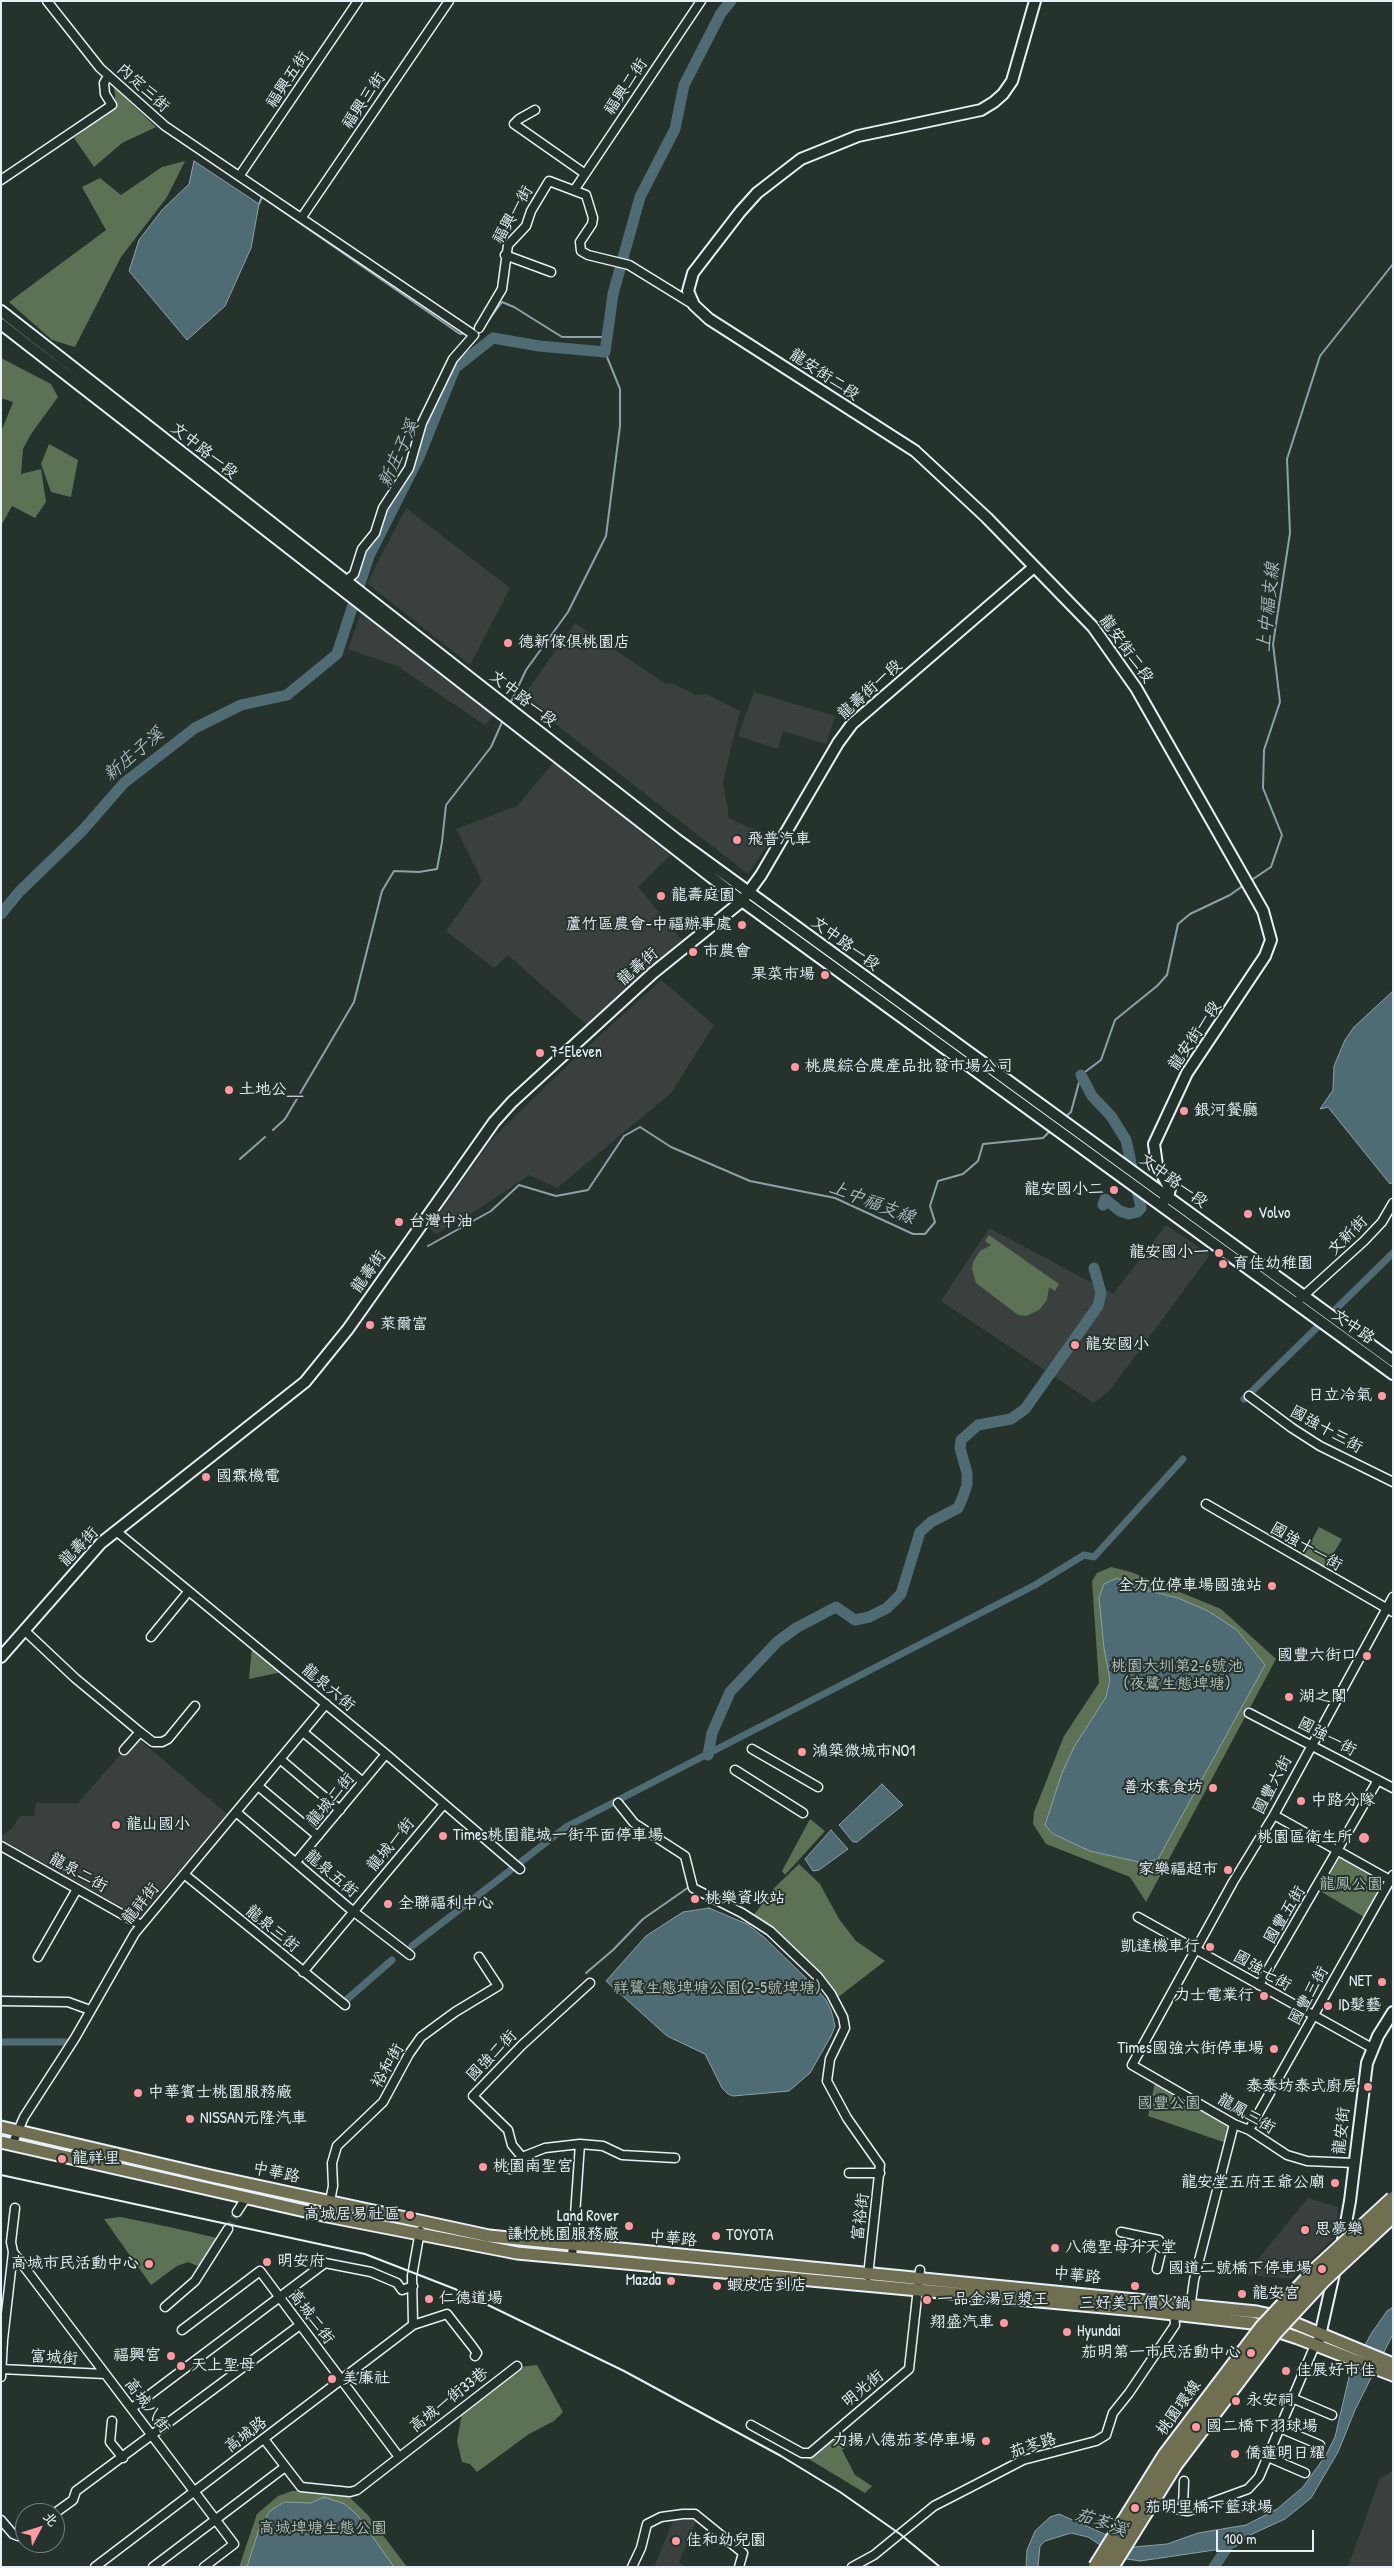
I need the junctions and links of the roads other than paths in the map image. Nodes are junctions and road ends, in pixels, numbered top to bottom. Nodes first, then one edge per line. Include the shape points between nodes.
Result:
1 (48, 1) edge
2 (358, 1) edge
3 (449, 1) edge
4 (701, 1) edge
5 (1035, 1) edge
6 (108, 76) junction
7 (535, 110) dead end
8 (584, 173) junction
9 (240, 175) junction
10 (1, 180) edge
11 (575, 189) junction
12 (302, 217) junction
13 (506, 255) junction
14 (550, 272) dead end
15 (694, 305) junction
16 (1, 312) edge
17 (1, 324) edge
18 (479, 328) dead end
19 (43, 350) junction
20 (276, 533) junction
21 (1034, 567) junction
22 (349, 586) junction
23 (609, 791) junction
24 (1250, 887) joint
25 (748, 893) junction
26 (742, 901) junction
27 (916, 1014) junction
28 (909, 1024) junction
29 (1162, 1201) junction
30 (1393, 1203) edge
31 (1304, 1295) junction
32 (1295, 1304) junction
33 (1393, 1361) edge
34 (1392, 1372) edge
35 (1249, 1396) dead end
36 (1393, 1482) edge
37 (1206, 1504) dead end
38 (116, 1531) junction
39 (188, 1592) junction
40 (1393, 1596) edge
41 (1389, 1610) edge
42 (24, 1630) junction
43 (151, 1637) dead end
44 (1, 1656) edge
45 (326, 1704) junction
46 (195, 1706) dead end
47 (1248, 1713) dead end
48 (140, 1732) junction
49 (303, 1732) junction
50 (1311, 1744) junction
51 (752, 1749) dead end
52 (124, 1750) dead end
53 (386, 1754) junction
54 (280, 1759) junction
55 (735, 1770) dead end
56 (1378, 1780) junction
57 (363, 1782) junction
58 (258, 1786) junction
59 (818, 1787) dead end
60 (1393, 1788) edge
61 (618, 1803) dead end
62 (444, 1804) junction
63 (340, 1810) junction
64 (236, 1812) junction
65 (803, 1813) dead end
66 (1274, 1815) junction
67 (318, 1836) junction
68 (1, 1846) edge
69 (1339, 1851) junction
70 (296, 1862) junction
71 (520, 1869) dead end
72 (184, 1874) junction
73 (1392, 1877) edge
74 (78, 1889) junction
75 (354, 1912) junction
76 (1138, 1917) dead end
77 (142, 1924) junction
78 (1196, 1949) junction
79 (410, 1955) dead end
80 (38, 1957) dead end
81 (479, 1957) dead end
82 (303, 1972) junction
83 (590, 1983) dead end
84 (1259, 1985) junction
85 (1, 2001) edge
86 (345, 2004) dead end
87 (90, 2010) junction
88 (1393, 2012) edge
89 (1312, 2016) junction
90 (1372, 2048) junction
91 (1132, 2064) joint
92 (1234, 2124) junction
93 (1, 2127) edge
94 (1249, 2130) junction
95 (17, 2132) junction
96 (7, 2143) edge
97 (580, 2144) junction
98 (522, 2156) junction
99 (675, 2158) dead end
100 (1354, 2163) junction
101 (510, 2169) dead end
102 (849, 2173) dead end
103 (880, 2173) junction
104 (246, 2198) junction
105 (1393, 2200) edge
106 (329, 2201) junction
107 (15, 2208) dead end
108 (237, 2212) tunnel mouth
109 (1393, 2215) edge
110 (326, 2216) junction
111 (422, 2222) junction
112 (228, 2229) tunnel mouth
113 (1121, 2232) dead end
114 (420, 2236) junction
115 (573, 2245) junction
116 (13, 2252) junction
117 (572, 2258) junction
118 (1157, 2269) dead end
119 (868, 2272) junction
120 (919, 2274) junction
121 (866, 2285) junction
122 (412, 2286) junction
123 (917, 2290) junction
124 (280, 2299) junction
125 (1174, 2302) junction
126 (1191, 2304) junction
127 (165, 2307) dead end
128 (1174, 2314) junction
129 (1189, 2316) junction
130 (300, 2325) junction
131 (413, 2325) junction
132 (182, 2330) dead end
133 (1321, 2333) junction
134 (1316, 2345) junction
135 (1344, 2349) junction
136 (475, 2356) dead end
137 (517, 2366) dead end
138 (1390, 2368) edge
139 (1, 2369) edge
140 (105, 2374) junction
141 (1, 2377) edge
142 (341, 2380) junction
143 (1292, 2398) junction
144 (132, 2408) junction
145 (1332, 2415) dead end
146 (112, 2421) dead end
147 (751, 2425) dead end
148 (1280, 2428) junction
149 (152, 2437) junction
150 (264, 2439) junction
151 (1320, 2445) dead end
152 (399, 2457) junction
153 (1268, 2457) junction
154 (122, 2458) junction
155 (285, 2467) junction
156 (1305, 2473) dead end
157 (1184, 2481) dead end
158 (194, 2492) junction
159 (65, 2506) edge
160 (1159, 2506) dead end
161 (1188, 2511) junction
162 (215, 2519) junction
163 (1, 2520) edge
164 (15, 2535) edge
165 (95, 2567) edge
166 (153, 2567) edge
167 (204, 2567) edge
168 (632, 2567) edge
169 (739, 2567) edge
170 (852, 2567) edge
171 (1096, 2567) edge
172 (1110, 2567) edge

1 - 6 street, 內定三街
2 - 9 street, 福興五街
3 - 12 street, 福興三街
4 - 8 street, 福興二街
5 - 15 street via 1012,81 1003,94 981,110 858,136 801,158 757,193 702,259 693,273 688,291
6 - 9 street, 內定三街 via 165,126
6 - 10 street via 104,83 105,94 112,105
7 - 8 street via 514,124
8 - 11 street, 福興二街
9 - 12 street
11 - 13 street, 福興一街 via 549,181 526,226 508,245
11 - 15 street via 586,195 593,218 580,242 581,251 629,265
12 - 22 street via 472,333 453,359 422,423 409,468 383,508 375,533 362,549
13 - 14 street
13 - 18 street, 福興一街 via 502,289
15 - 21 street, 龍安街二段 via 709,319 915,451
16 - 19 street
17 - 19 street
19 - 20 street, 文中路一段
20 - 22 street, 文中路一段
20 - 22 street, 文中路一段 via 316,571
21 - 24 street, 龍安街二段 via 1093,627 1116,657
21 - 25 street, 龍壽街一段 via 852,724
22 - 23 street, 文中路一段
23 - 25 street, 文中路一段
23 - 26 street, 文中路一段
24 - 29 street, 龍安街一段 via 1263,911 1271,940 1258,970 1187,1073 1160,1127 1154,1155 1170,1189
25 - 26 street, 龍壽街
25 - 27 street, 文中路一段
26 - 28 street, 文中路一段
26 - 38 street, 龍壽街 via 653,973 512,1102 479,1142 326,1359 305,1382
27 - 28 street
27 - 29 street, 文中路一段 via 1154,1186
28 - 29 street, 文中路一段 via 1073,1143
29 - 31 street, 文中路一段
29 - 32 street, 文中路一段
30 - 31 street, 文新街 via 1382,1222 1364,1241
31 - 32 street, 文新街
31 - 33 street, 文中路
32 - 34 street, 文中路
35 - 36 street, 國強十三街 via 1320,1446
37 - 41 street, 國強十一街
38 - 39 street, 龍泉六街
38 - 42 street, 龍壽街
39 - 43 street
39 - 45 street, 龍泉六街
40 - 41 street, 國豐六街
41 - 50 street, 國豐六街
42 - 44 street, 龍壽街
42 - 48 street
45 - 49 street, 龍祥街
45 - 53 street, 龍泉六街
46 - 48 street via 168,1739 157,1743
47 - 50 street, 國強一街
48 - 52 street
49 - 54 street, 龍祥街
49 - 57 street
50 - 56 street, 國強一街
50 - 66 street, 國豐六街
51 - 59 street
53 - 57 street, 龍城二街
53 - 62 street, 龍泉六街
54 - 58 street, 龍祥街
54 - 63 street
55 - 65 street
56 - 60 street, 國強一街
56 - 69 street, 國豐五街
57 - 63 street, 龍城二街
58 - 64 street, 龍祥街
58 - 67 street
61 - 103 street, 富裕街 via 634,1823 685,1856 693,1888 770,1931 831,1994 845,2028 830,2059 827,2081 847,2118 880,2165
62 - 71 street, 龍泉六街
62 - 75 street, 龍城一街
63 - 67 street, 龍城二街
64 - 70 street, 龍泉五街
64 - 72 street, 龍祥街
66 - 69 street
66 - 78 street, 國豐六街
67 - 70 street, 龍城二街
68 - 74 street, 龍泉二街
69 - 73 street
69 - 84 street, 國豐五街
70 - 75 street, 龍泉五街
72 - 77 street, 龍祥街
72 - 82 street, 龍泉三街
73 - 89 street, 國豐三街
74 - 77 street, 龍泉二街
74 - 80 street
75 - 79 street, 龍泉五街
75 - 82 street, 龍城一街
76 - 78 street, 國強七街
77 - 87 street, 龍祥街
78 - 84 street, 國強七街
78 - 91 street, 國豐六街
81 - 106 street, 裕和街 via 498,1986 421,2037 383,2102 337,2146 332,2163 333,2186
82 - 86 street, 龍泉三街
83 - 98 street, 國強二街 via 522,2045 473,2096 508,2130 512,2145
84 - 89 street, 國強七街
85 - 87 street via 68,2002
87 - 95 street, 龍祥街
88 - 90 street, 龍安街
89 - 90 street, 國強七街
89 - 94 street, 國豐三街
90 - 100 street, 龍安街 via 1361,2097
91 - 92 street, 龍鳳三街
92 - 94 street, 龍鳳三街
92 - 126 street via 1194,2280
93 - 95 main road, 中華路
94 - 100 street, 龍鳳三街 via 1288,2155 1307,2162
95 - 96 street, 龍祥街
95 - 106 main road, 中華路
96 - 104 main road, 中華路
97 - 98 street via 545,2148
97 - 99 street via 603,2146 622,2154
97 - 115 street
98 - 101 street
100 - 133 street, 龍安街 via 1345,2235
102 - 103 street
103 - 119 street, 富裕街
104 - 108 street
104 - 110 main road, 中華路
105 - 171 highway, 桃園環線, bridge via 1316,2270 1262,2328 1165,2456
106 - 110 street, 裕和街
106 - 111 main road, 中華路
107 - 116 street
109 - 172 highway, 桃園環線, bridge via 1324,2279 1274,2333 1175,2464
110 - 114 main road, 中華路
111 - 114 street
111 - 115 main road, 中華路 via 489,2236
112 - 127 street via 195,2281
113 - 118 street via 1159,2240 1162,2248
114 - 117 main road, 中華路 via 517,2253
114 - 122 street
115 - 117 street
115 - 119 main road, 中華路
116 - 139 street
116 - 140 street, 高城八街
117 - 121 main road, 中華路
119 - 120 main road, 中華路
119 - 121 street, 富裕街
120 - 123 street, 明光街
120 - 125 main road, 中華路
121 - 123 main road, 中華路
122 - 124 street via 402,2290 397,2283 371,2272 325,2263
122 - 131 street
123 - 128 main road, 中華路
123 - 147 street, 明光街 via 909,2370 810,2453 802,2453
124 - 130 street, 高城二街
124 - 132 street, 高城二街 via 260,2271
124 - 144 street
125 - 126 main road, 中華路
125 - 128 street
126 - 129 street
126 - 133 main road, 中華路 via 1280,2316
128 - 129 main road, 中華路
128 - 170 street, 茄苳路 via 1175,2325 1113,2413 1106,2436 1023,2460 934,2506 874,2555
129 - 134 main road, 中華路 via 1252,2323
130 - 142 street, 高城二街
130 - 149 street
131 - 136 street, 高城路 via 447,2314 472,2346
131 - 142 street, 高城路
133 - 134 street, 龍安街
133 - 135 main road, 中華路
134 - 135 main road, 中華路
134 - 143 street
135 - 138 main road
137 - 152 street, 高城一街33巷
139 - 140 street, 富城街
139 - 141 street
140 - 144 street, 高城八街
142 - 150 street, 高城路
142 - 152 street, 高城二街
143 - 145 street
143 - 148 street
144 - 149 street, 高城八街
146 - 154 street via 110,2442
148 - 151 street
148 - 153 street
149 - 154 street
149 - 158 street, 高城八街
150 - 155 street
150 - 158 street, 高城路
152 - 155 street, 高城一街33巷 via 350,2492 300,2487
153 - 156 street
153 - 161 street via 1259,2477 1248,2489
154 - 159 street via 76,2491 73,2500
155 - 162 street
157 - 161 street via 1183,2507
158 - 162 street, 高城八街
158 - 165 street, 高城路
160 - 161 street
162 - 166 street
162 - 167 street, 高城八街 via 234,2544
163 - 164 street
168 - 169 street via 647,2524 662,2517 683,2514 695,2514 743,2553

